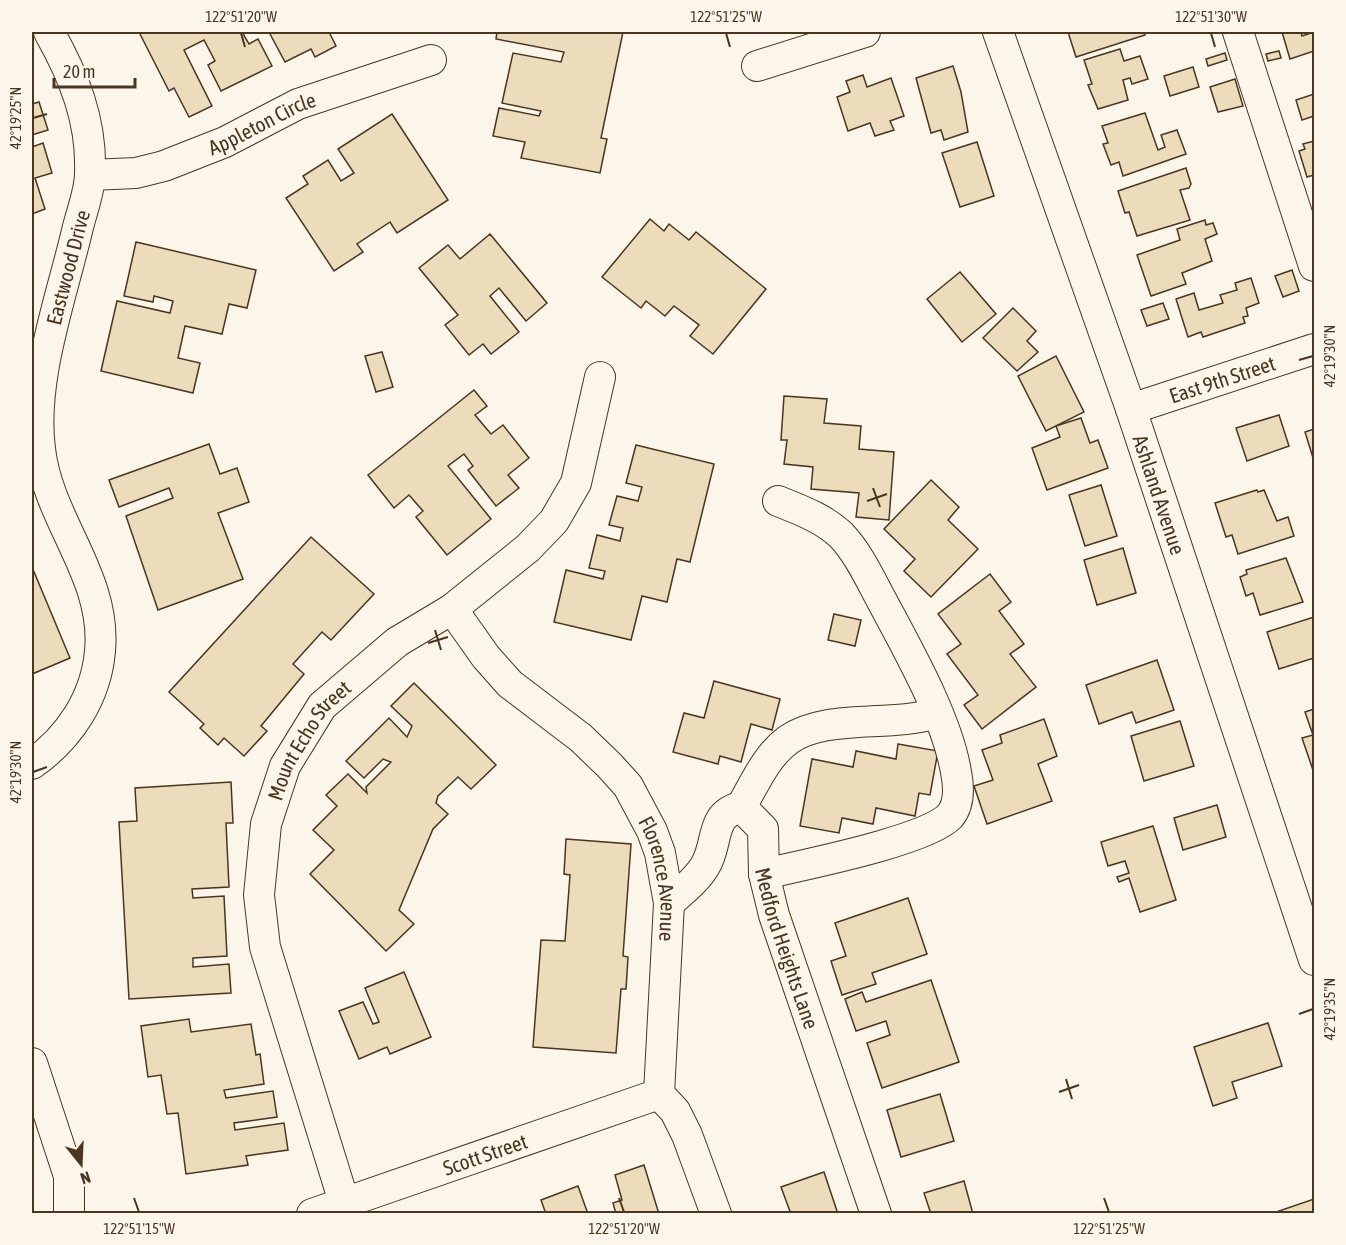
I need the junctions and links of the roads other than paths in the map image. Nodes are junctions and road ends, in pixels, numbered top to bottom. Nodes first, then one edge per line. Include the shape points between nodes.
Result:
1 (49, 32) edge
2 (865, 32) edge
3 (998, 32) edge
4 (1238, 32) edge
5 (431, 60) dead end
6 (757, 66) dead end
7 (90, 175) junction
8 (1314, 266) edge
9 (1314, 349) edge
10 (600, 377) dead end
11 (1131, 409) junction
12 (778, 501) dead end
13 (452, 609) junction
14 (936, 713) junction
15 (32, 764) edge
16 (741, 807) junction
17 (764, 874) junction
18 (669, 903) junction
19 (1314, 960) edge
20 (32, 1063) edge
21 (658, 1094) junction
22 (344, 1202) junction
23 (69, 1214) edge
24 (312, 1214) edge
25 (716, 1214) edge
26 (876, 1214) edge

1 - 7 street, Eastwood Drive via 84,110
2 - 6 street
3 - 11 street, Ashland Avenue
4 - 8 street
5 - 7 street, Appleton Circle via 298,104 225,142 164,166 136,173
7 - 15 street, Eastwood Drive via 38,409 40,450 47,481 94,588 102,624 100,654 84,707 67,733
9 - 11 street, East 9th Street
10 - 13 street, Mount Echo Street via 576,483 554,521 528,548
11 - 19 street, Ashland Avenue
12 - 14 street via 814,515 840,535 857,555
13 - 18 street, Florence Avenue via 510,684 581,738 628,786 660,853
13 - 22 street, Mount Echo Street via 398,642 322,706 285,766 266,824 259,895 265,947
14 - 16 street via 899,721 808,730 788,740 770,759
14 - 17 street via 956,772 958,800 950,815 914,836
16 - 17 street, Medford Heights Lane via 763,830
16 - 18 street via 719,819 704,868
17 - 26 street, Medford Heights Lane via 774,915
18 - 21 street, Florence Avenue
20 - 23 street via 69,1176
21 - 22 street, Scott Street
21 - 25 street via 675,1111 687,1134
22 - 24 street, Scott Street

